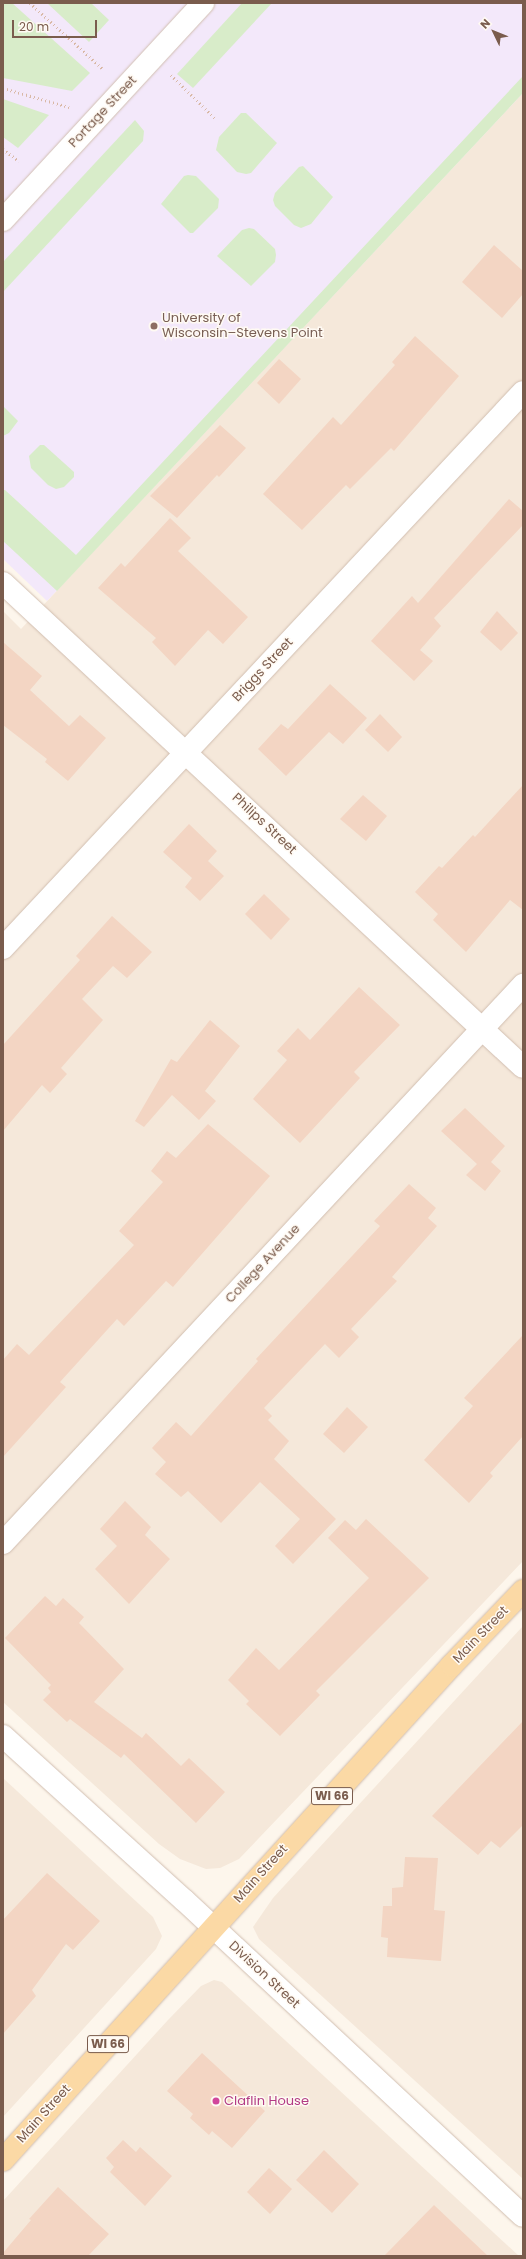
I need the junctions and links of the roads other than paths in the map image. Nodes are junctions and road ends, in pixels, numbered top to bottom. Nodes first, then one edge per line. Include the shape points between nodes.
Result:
1 (203, 3) edge
2 (3, 220) edge
3 (523, 392) edge
4 (3, 583) edge
5 (187, 752) junction
6 (3, 948) edge
7 (523, 985) edge
8 (482, 1028) junction
9 (523, 1067) edge
10 (3, 1543) edge
11 (523, 1590) edge
12 (3, 1736) edge
13 (213, 1927) junction
14 (3, 2160) edge
15 (523, 2216) edge

1 - 2 street, Portage Street
3 - 5 street, Briggs Street
4 - 5 street, Philips Street
5 - 6 street, Briggs Street
5 - 8 street, Philips Street
7 - 8 street, College Avenue
8 - 9 street, Philips Street
8 - 10 street, College Avenue
11 - 13 main road, Main Street / WI 66
12 - 13 street, Division Street
13 - 14 main road, Main Street / WI 66
13 - 15 street, Division Street

